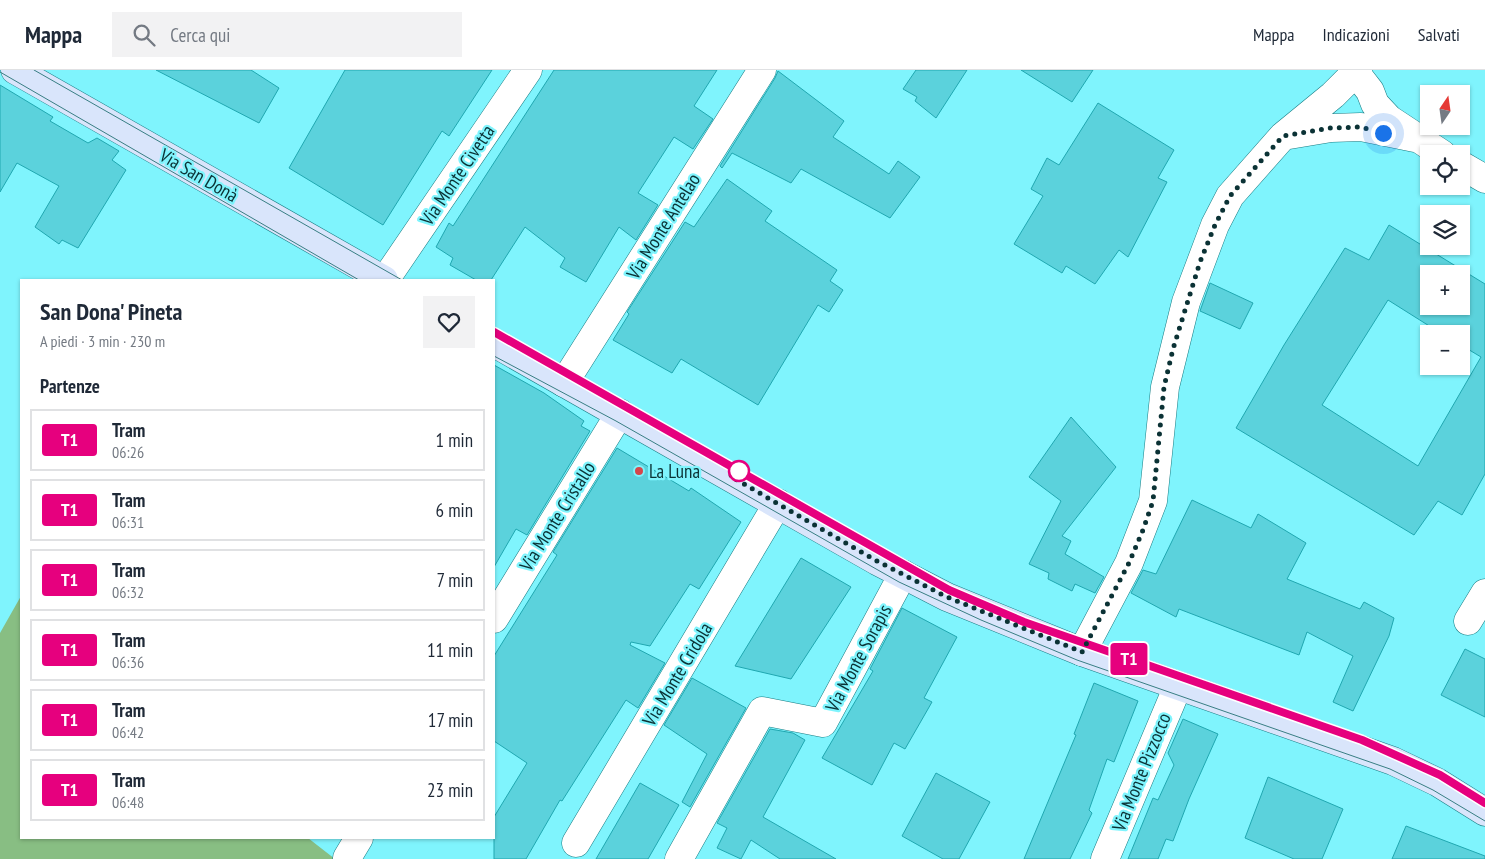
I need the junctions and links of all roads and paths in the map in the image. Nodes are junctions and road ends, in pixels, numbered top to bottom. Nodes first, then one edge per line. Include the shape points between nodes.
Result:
1 (15, 70) edge
2 (528, 70) edge
3 (762, 70) edge
4 (1357, 71) edge
5 (1283, 136) junction
6 (1415, 138) junction
7 (1427, 145) edge
8 (1470, 170) edge
9 (1485, 179) edge
10 (382, 279) edge
11 (385, 279) edge
12 (495, 344) edge
13 (564, 383) junction
14 (620, 413) junction
15 (778, 503) junction
16 (903, 574) junction
17 (495, 617) edge
18 (1082, 652) junction
19 (1178, 686) junction
20 (1485, 812) edge
21 (576, 844) dead end
22 (680, 859) edge
23 (1106, 859) edge

1 - 10 street, Via San Donà
2 - 11 street, Via Monte Civetta
3 - 13 street, Via Monte Antelao
4 - 5 street
4 - 6 street via 1375,104
5 - 6 street via 1361,127
5 - 18 street via 1230,196 1203,254 1186,302 1164,387 1153,501 1129,563
6 - 7 street
8 - 9 street
12 - 13 street
13 - 14 street
14 - 15 street
14 - 17 street, Via Monte Cristallo
15 - 16 street
15 - 21 street, Via Monte Cridola
16 - 18 street via 984,613
16 - 22 street, Via Monte Sorapis via 823,723 762,712
18 - 19 street
19 - 20 street via 1393,761
19 - 23 street, Via Monte Pizzocco

